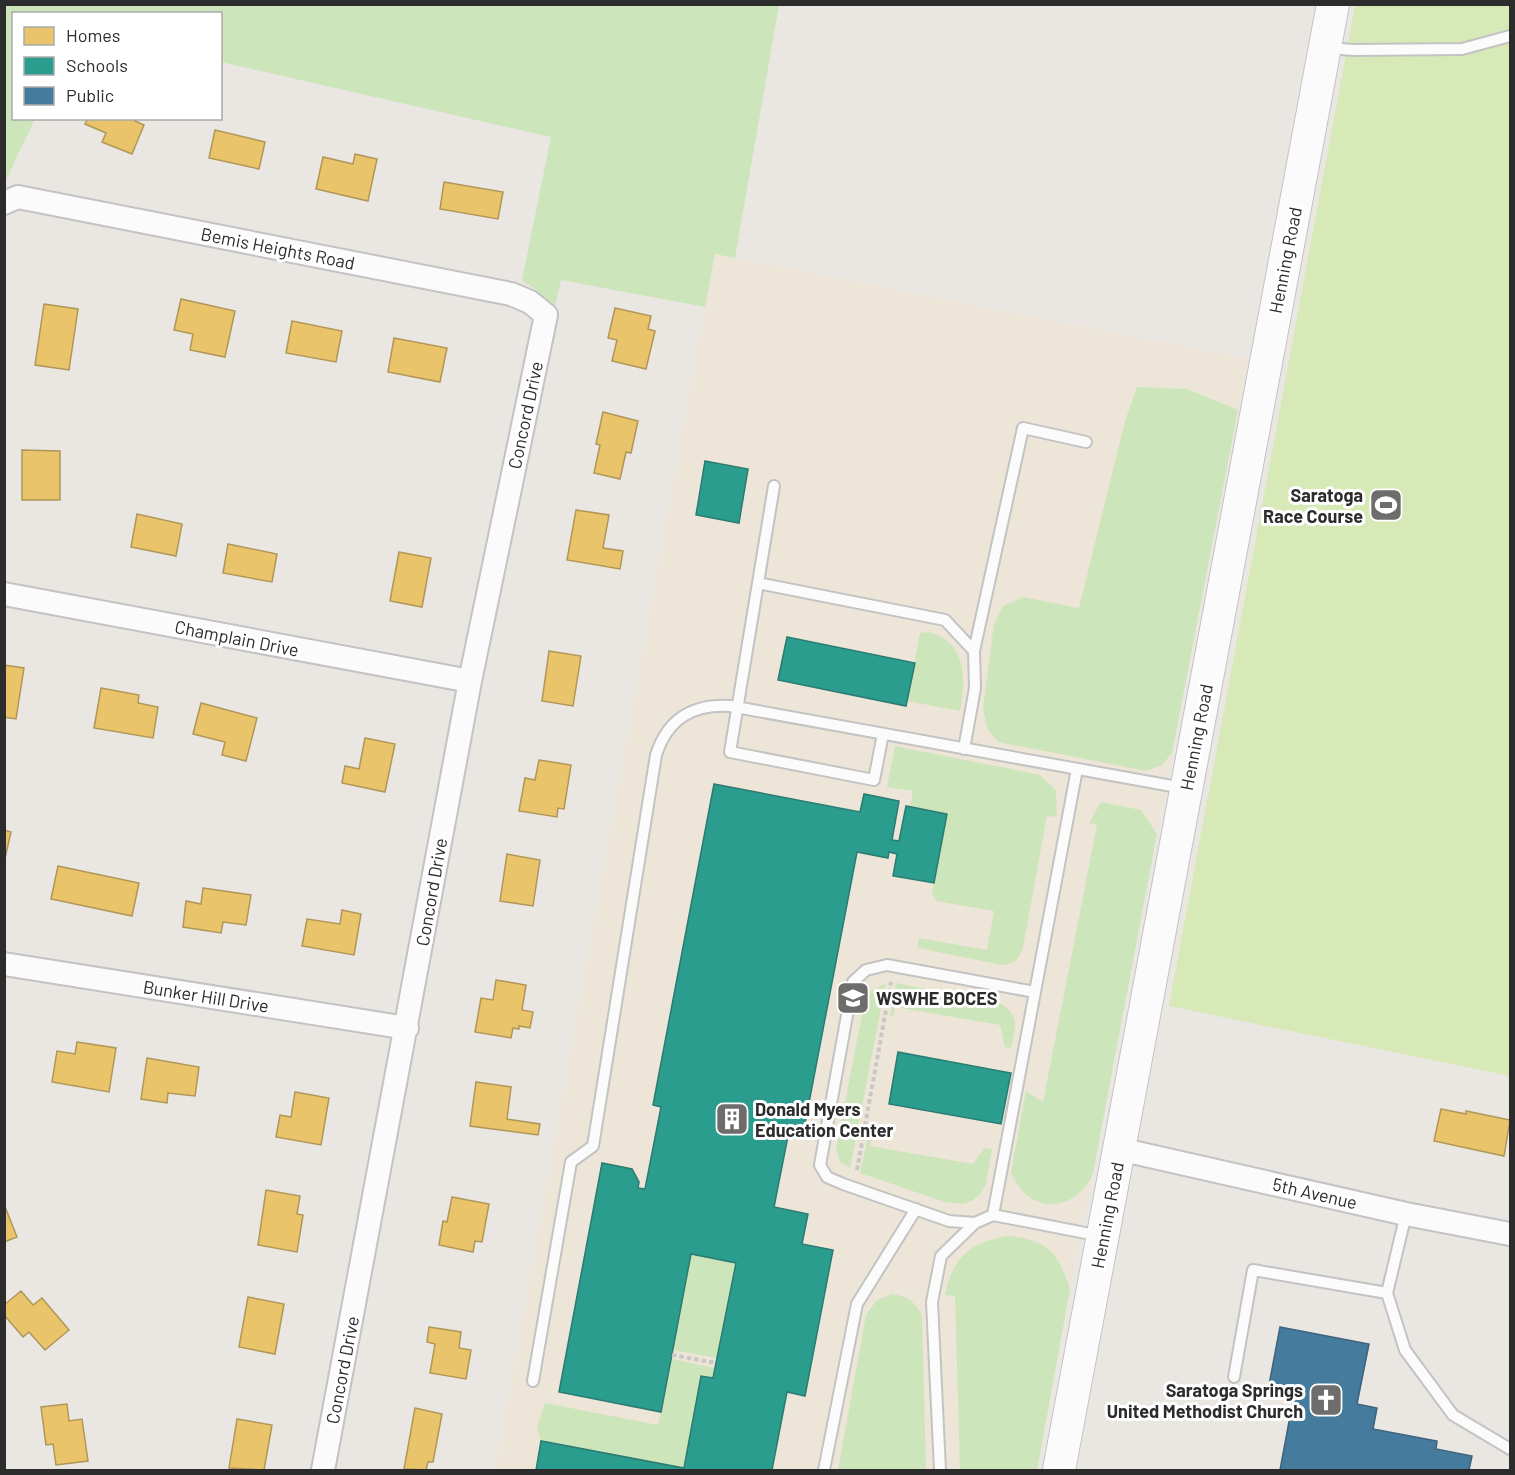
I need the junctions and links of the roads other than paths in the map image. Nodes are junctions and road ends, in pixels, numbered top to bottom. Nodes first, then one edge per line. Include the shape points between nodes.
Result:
1 (1333, 4) edge
2 (1510, 36) edge
3 (1325, 48) junction
4 (4, 203) edge
5 (546, 315) joint
6 (1086, 442) dead end
7 (774, 486) dead end
8 (758, 583) junction
9 (4, 594) edge
10 (974, 651) junction
11 (470, 681) junction
12 (737, 708) junction
13 (884, 734) junction
14 (964, 749) junction
15 (1077, 769) junction
16 (1186, 789) junction
17 (4, 964) edge
18 (1035, 992) junction
19 (407, 1028) junction
20 (1119, 1149) junction
21 (916, 1209) junction
22 (1406, 1214) junction
23 (993, 1215) junction
24 (975, 1223) junction
25 (1510, 1234) edge
26 (1103, 1237) junction
27 (1387, 1293) junction
28 (1234, 1377) dead end
29 (533, 1381) dead end
30 (1510, 1449) edge
31 (323, 1470) edge
32 (824, 1470) edge
33 (940, 1470) edge
34 (1059, 1470) edge

1 - 3 street, Henning Road
2 - 3 lane via 1462,49
3 - 16 street, Henning Road
4 - 5 street, Bemis Heights Road via 18,197 510,294 530,302
5 - 11 street, Concord Drive
6 - 10 lane via 1023,428
7 - 8 lane
8 - 10 lane via 945,620
8 - 12 lane
9 - 11 street, Champlain Drive
10 - 14 lane via 975,688
11 - 19 street, Concord Drive
12 - 13 lane
12 - 13 lane via 730,752 874,780
12 - 29 lane via 716,705 688,713 667,731 656,755 592,1146 571,1162
13 - 14 lane
14 - 15 lane
15 - 16 lane
15 - 18 lane
16 - 20 street, Henning Road
17 - 19 street, Bunker Hill Drive
18 - 21 lane via 887,965 866,970 853,982 820,1165 827,1177
18 - 23 lane
19 - 31 street, Concord Drive
20 - 22 street, 5th Avenue
20 - 26 street, Henning Road
21 - 24 lane via 949,1221
21 - 32 lane via 857,1304
22 - 25 street, 5th Avenue
22 - 27 lane
23 - 24 lane
23 - 26 lane
24 - 33 lane via 941,1256 932,1302
26 - 34 street, Henning Road
27 - 28 lane via 1253,1270
27 - 30 lane via 1405,1350 1453,1416

